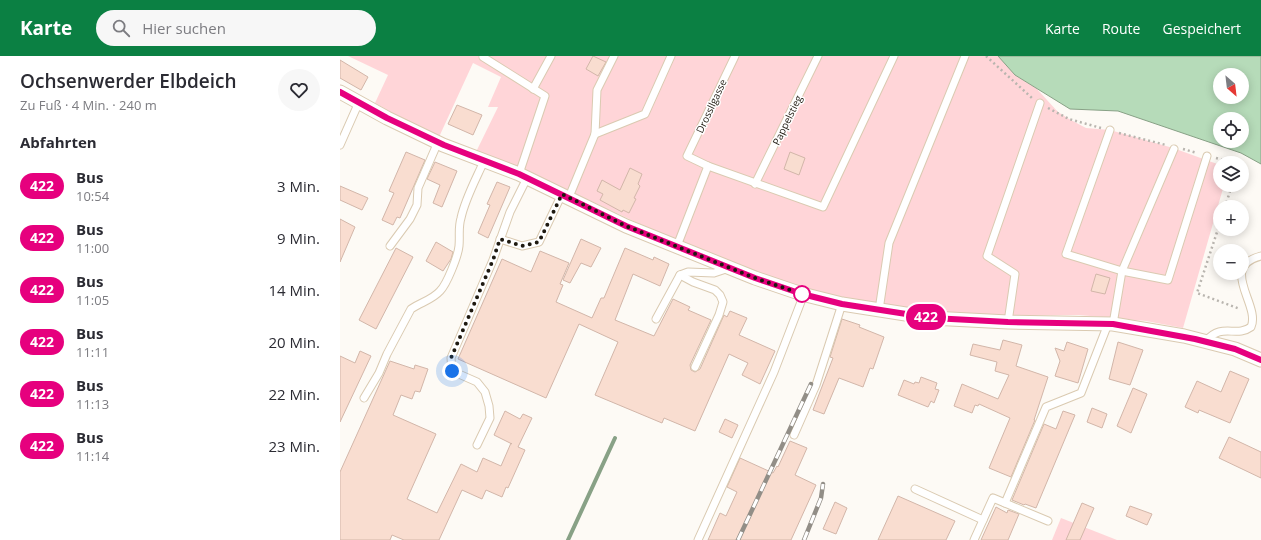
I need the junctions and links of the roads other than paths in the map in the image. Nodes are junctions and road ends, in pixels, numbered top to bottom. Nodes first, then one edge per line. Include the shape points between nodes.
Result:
1 (484, 56) edge
2 (551, 56) edge
3 (614, 56) edge
4 (671, 56) edge
5 (734, 56) edge
6 (818, 56) edge
7 (894, 56) edge
8 (966, 56) edge
9 (534, 89) junction
10 (340, 92) edge
11 (359, 102) junction
12 (1040, 103) dead end
13 (1110, 130) dead end
14 (595, 134) junction
15 (438, 142) junction
16 (340, 145) edge
17 (1174, 149) dead end
18 (1207, 156) dead end
19 (484, 161) junction
20 (708, 166) junction
21 (523, 176) junction
22 (755, 184) junction
23 (565, 196) junction
24 (500, 239) junction
25 (390, 246) dead end
26 (677, 246) junction
27 (1261, 256) edge
28 (729, 268) junction
29 (1122, 271) junction
30 (680, 275) junction
31 (804, 294) junction
32 (842, 304) junction
33 (879, 310) junction
34 (656, 319) dead end
35 (1008, 322) junction
36 (1110, 324) junction
37 (1206, 341) junction
38 (1261, 360) edge
39 (695, 367) dead end
40 (364, 398) dead end
41 (794, 435) dead end
42 (477, 446) dead end
43 (915, 489) dead end
44 (1005, 503) junction
45 (983, 520) junction
46 (1048, 521) dead end
47 (698, 540) edge
48 (974, 540) edge

1 - 9 lane
2 - 9 lane
3 - 14 lane via 597,90
4 - 14 lane via 645,114
5 - 20 lane, Drossllgasse via 687,156
6 - 22 lane, Pappelstieg
7 - 22 lane via 823,207
8 - 33 lane via 889,243
9 - 21 lane via 545,96
10 - 11 street
11 - 15 street
11 - 16 lane
12 - 35 lane via 986,256 1015,274
13 - 29 lane via 1066,254
14 - 23 lane
15 - 19 street
15 - 25 lane via 418,188 417,205
17 - 29 lane
18 - 29 lane via 1168,280
19 - 21 street
19 - 40 lane via 461,217 460,244 453,267 441,290 411,309 379,374
20 - 22 lane
20 - 26 lane
21 - 23 street
21 - 24 lane
23 - 24 lane via 539,242 522,246
23 - 26 street via 626,226
24 - 42 lane via 451,358 452,371 477,382 485,392 490,406 490,418
26 - 28 street
27 - 37 lane via 1251,259 1243,270 1242,280 1253,318 1251,327 1242,331 1220,331
28 - 30 lane via 714,273 688,272
28 - 31 street
29 - 36 lane
30 - 34 lane
30 - 39 lane via 716,290 723,302 720,315
31 - 32 street
31 - 47 lane via 774,372
32 - 33 street
32 - 41 lane via 816,385
33 - 35 street via 932,318
35 - 36 street
36 - 37 street
36 - 44 lane via 1081,393 1046,407
37 - 38 street
43 - 45 lane
44 - 45 lane via 993,498
44 - 46 lane
45 - 48 lane

